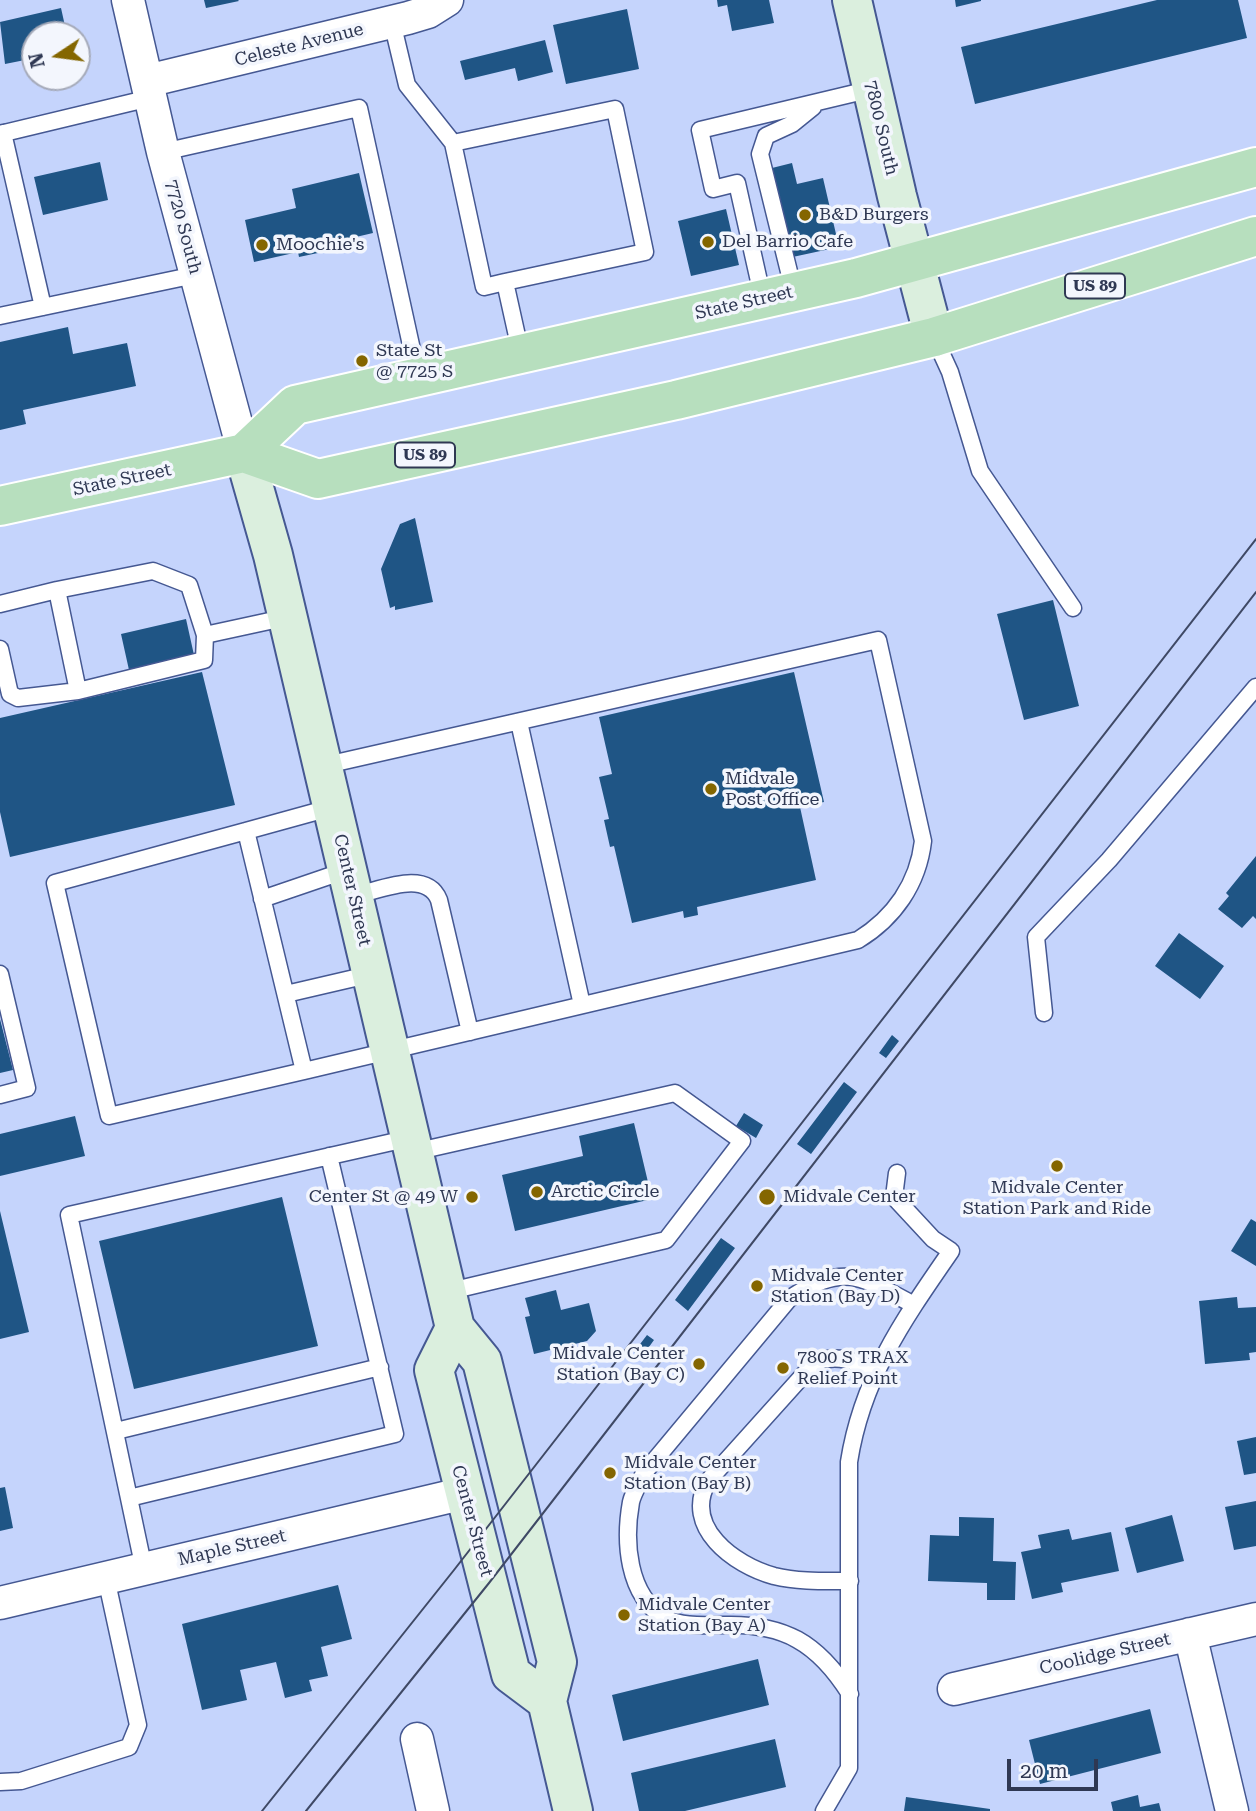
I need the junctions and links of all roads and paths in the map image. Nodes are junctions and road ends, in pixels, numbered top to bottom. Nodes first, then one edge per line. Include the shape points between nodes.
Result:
1 (128, 0) edge
2 (447, 0) edge
3 (852, 0) edge
4 (392, 22) junction
5 (873, 89) junction
6 (148, 90) junction
7 (817, 103) junction
8 (2, 134) edge
9 (453, 144) junction
10 (163, 152) junction
11 (1256, 167) edge
12 (1256, 236) edge
13 (913, 262) junction
14 (195, 275) junction
15 (505, 282) junction
16 (779, 295) junction
17 (43, 307) junction
18 (0, 316) edge
19 (934, 337) junction
20 (521, 354) junction
21 (418, 377) junction
22 (244, 453) junction
23 (0, 506) edge
24 (57, 590) junction
25 (0, 604) edge
26 (1073, 608) dead end
27 (288, 617) junction
28 (205, 635) junction
29 (0, 649) edge
30 (1256, 687) edge
31 (78, 691) junction
32 (519, 722) junction
33 (323, 766) junction
34 (333, 807) junction
35 (246, 831) junction
36 (350, 883) junction
37 (262, 899) junction
38 (0, 974) edge
39 (372, 974) junction
40 (286, 994) junction
41 (582, 1005) junction
42 (1044, 1013) dead end
43 (470, 1032) junction
44 (390, 1052) junction
45 (304, 1071) junction
46 (0, 1095) edge
47 (412, 1145) junction
48 (329, 1156) junction
49 (897, 1173) dead end
50 (446, 1292) junction
51 (912, 1304) junction
52 (455, 1328) junction
53 (380, 1367) junction
54 (876, 1371) junction
55 (116, 1431) junction
56 (465, 1493) junction
57 (129, 1498) junction
58 (144, 1569) junction
59 (106, 1578) junction
60 (850, 1581) junction
61 (0, 1603) edge
62 (1256, 1619) edge
63 (1191, 1634) junction
64 (954, 1689) dead end
65 (850, 1694) junction
66 (547, 1701) junction
67 (416, 1739) dead end
68 (0, 1782) edge
69 (433, 1811) edge
70 (573, 1811) edge
71 (824, 1811) edge
72 (1232, 1811) edge

1 - 6 street, 7720 South
2 - 4 street, Celeste Avenue via 428,12
3 - 5 main road, 7800 South
4 - 6 street, Celeste Avenue
4 - 9 lane via 407,85
5 - 7 lane
5 - 13 main road, 7800 South
6 - 8 lane
6 - 10 street, 7720 South
7 - 16 lane via 792,124 766,136 760,154
7 - 16 lane via 700,130 713,189 737,183
8 - 17 lane
9 - 15 lane via 484,287
9 - 15 lane via 615,109 645,252
10 - 14 street, 7720 South
10 - 21 lane via 359,108
11 - 13 main road, State Street
12 - 19 main road, US 89
13 - 16 main road, State Street
13 - 19 main road, 7800 South
14 - 17 lane
14 - 22 street, 7720 South
15 - 20 lane
16 - 20 main road, State Street
17 - 18 lane
19 - 22 main road, US 89 via 318,479
19 - 26 lane via 950,372 980,471
20 - 21 main road, State Street
21 - 22 main road, State Street via 295,405
22 - 23 main road, State Street
22 - 27 main road, Center Street
24 - 25 lane
24 - 28 lane via 153,571 189,585
24 - 31 lane
27 - 28 lane
27 - 33 main road, Center Street
28 - 31 lane via 204,660
29 - 31 lane via 10,694 18,698
30 - 42 lane via 1109,860 1036,937
32 - 33 lane
32 - 41 lane
32 - 41 lane via 878,640 923,841 921,862 893,914 858,940
33 - 34 main road, Center Street
34 - 35 lane
34 - 36 main road, Center Street
35 - 37 lane
35 - 45 lane via 55,883 108,1116
36 - 37 lane
36 - 39 main road, Center Street
36 - 43 lane via 419,882 433,888
37 - 40 lane
38 - 46 lane via 27,1088
39 - 40 lane
39 - 44 main road, Center Street
40 - 45 lane
41 - 43 lane
43 - 44 lane
44 - 45 lane
44 - 47 main road, Center Street
47 - 48 lane
47 - 50 main road, Center Street
47 - 50 lane via 675,1093 742,1141 667,1240
48 - 53 lane
48 - 55 lane via 69,1215
49 - 51 lane via 894,1197 933,1239 951,1251
50 - 52 main road, Center Street
51 - 54 lane
51 - 65 lane via 867,1279 841,1275 814,1282 789,1299 644,1473 632,1500 628,1543 632,1573 643,1597 665,1618 690,1625 748,1624 783,1633 808,1645 833,1666
52 - 56 main road, Center Street via 434,1370
52 - 66 main road, Center Street via 482,1361 556,1662
53 - 55 lane
53 - 57 lane via 394,1434
54 - 60 lane via 855,1422 849,1462
54 - 60 lane via 846,1358 815,1362 708,1481 699,1507 715,1543 747,1566 801,1581
55 - 57 lane
56 - 58 street, Maple Street
56 - 66 main road, Center Street via 511,1674
57 - 58 lane
58 - 59 street, Maple Street
59 - 61 street, Maple Street
59 - 68 lane via 138,1725 129,1747 20,1781
60 - 65 lane
62 - 63 street, Coolidge Street
63 - 64 street, Coolidge Street
63 - 72 street
65 - 71 lane via 849,1768
66 - 70 main road, Center Street
67 - 69 street

